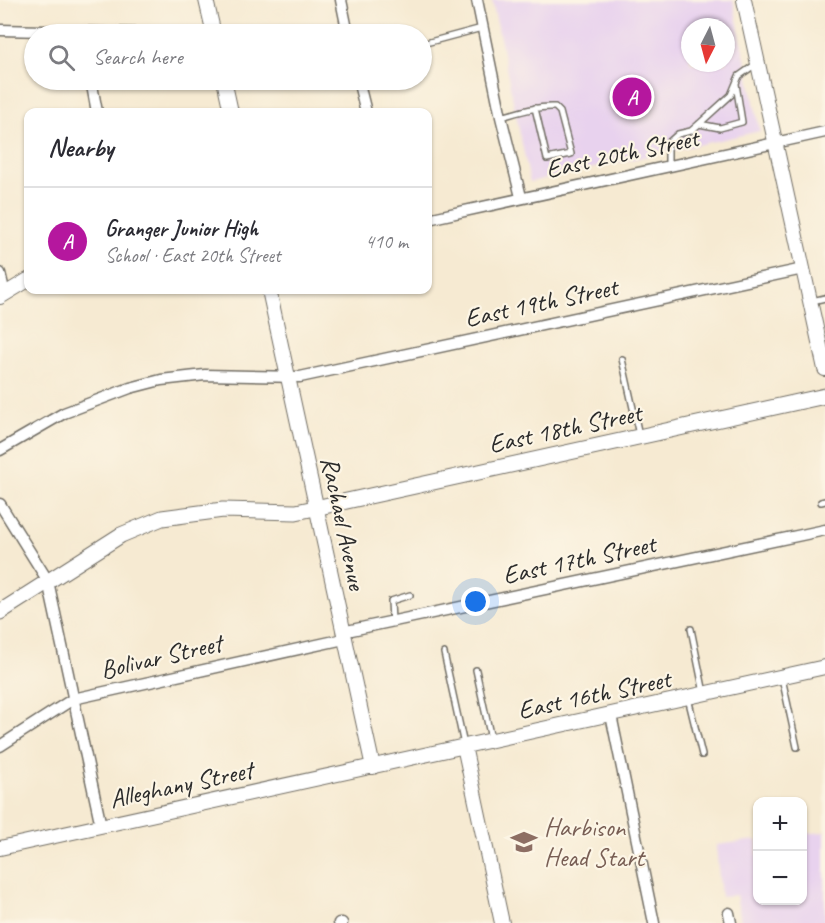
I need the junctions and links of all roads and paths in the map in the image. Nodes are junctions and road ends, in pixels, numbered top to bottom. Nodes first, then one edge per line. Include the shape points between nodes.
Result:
1 (206, 0) edge
2 (341, 0) edge
3 (477, 0) edge
4 (744, 0) edge
5 (212, 24) edge
6 (346, 24) edge
7 (483, 28) junction
8 (0, 30) edge
9 (24, 31) edge
10 (432, 41) edge
11 (757, 63) junction
12 (735, 84) junction
13 (93, 90) edge
14 (226, 90) edge
15 (360, 90) edge
16 (96, 108) edge
17 (230, 108) edge
18 (365, 108) edge
19 (535, 108) junction
20 (501, 117) junction
21 (699, 124) junction
22 (825, 132) edge
23 (776, 143) junction
24 (668, 167) junction
25 (521, 197) junction
26 (432, 218) edge
27 (803, 269) junction
28 (0, 273) edge
29 (24, 282) edge
30 (270, 294) edge
31 (2, 296) edge
32 (825, 298) edge
33 (810, 302) junction
34 (622, 359) dead end
35 (825, 369) edge
36 (288, 377) junction
37 (825, 396) edge
38 (640, 437) junction
39 (0, 450) edge
40 (0, 504) edge
41 (315, 508) junction
42 (825, 530) edge
43 (48, 581) junction
44 (411, 595) dead end
45 (0, 612) edge
46 (392, 621) junction
47 (691, 629) dead end
48 (343, 635) junction
49 (444, 653) dead end
50 (825, 668) edge
51 (476, 670) dead end
52 (782, 677) junction
53 (704, 694) junction
54 (688, 698) junction
55 (73, 699) junction
56 (611, 715) junction
57 (491, 740) junction
58 (0, 746) edge
59 (464, 746) junction
60 (797, 747) dead end
61 (702, 755) dead end
62 (373, 767) junction
63 (101, 826) junction
64 (0, 848) edge
65 (502, 923) edge
66 (654, 923) edge

1 - 5 street
2 - 6 street
3 - 7 street
4 - 11 street
7 - 10 lane
7 - 20 street
8 - 9 street
11 - 12 lane via 739,76
11 - 23 street
12 - 21 lane via 730,95
12 - 21 lane via 742,122 720,128
13 - 16 street
14 - 17 street
15 - 18 street
19 - 19 lane via 555,107 560,112 571,154 547,159
19 - 20 lane
20 - 25 street
21 - 24 lane via 668,143
22 - 23 street, East 20th Street
23 - 24 street, East 20th Street
23 - 27 street
24 - 25 street, East 20th Street
25 - 26 street, East 20th Street
27 - 33 street
27 - 36 street, East 19th Street
28 - 31 street
29 - 31 street
30 - 36 street, Rachael Avenue
32 - 33 lane
33 - 35 street
34 - 38 lane
36 - 39 street, East 19th Street via 205,375 140,385 64,413
36 - 41 street, Rachael Avenue
37 - 38 main road, East 18th Street
38 - 41 main road, East 18th Street
40 - 43 street
41 - 43 main road, East 18th Street via 296,512 223,510 162,518 121,535
41 - 48 street, Rachael Avenue
42 - 46 street, East 17th Street
43 - 45 main road, East 18th Street
43 - 55 street
44 - 46 lane via 391,601
46 - 48 street, East 17th Street
47 - 53 lane
48 - 55 street, Bolivar Street
48 - 62 street, Rachael Avenue
49 - 59 lane
50 - 52 street, East 16th Street
51 - 57 lane
52 - 53 street, East 16th Street
52 - 60 lane
53 - 54 street, East 16th Street
54 - 56 street, East 16th Street
54 - 61 lane
55 - 58 street, Bolivar Street
55 - 63 street
56 - 57 street, East 16th Street
56 - 66 street
57 - 59 street, East 16th Street
59 - 62 street, East 16th Street
59 - 65 street
62 - 63 street, Alleghany Street
63 - 64 street, Alleghany Street

